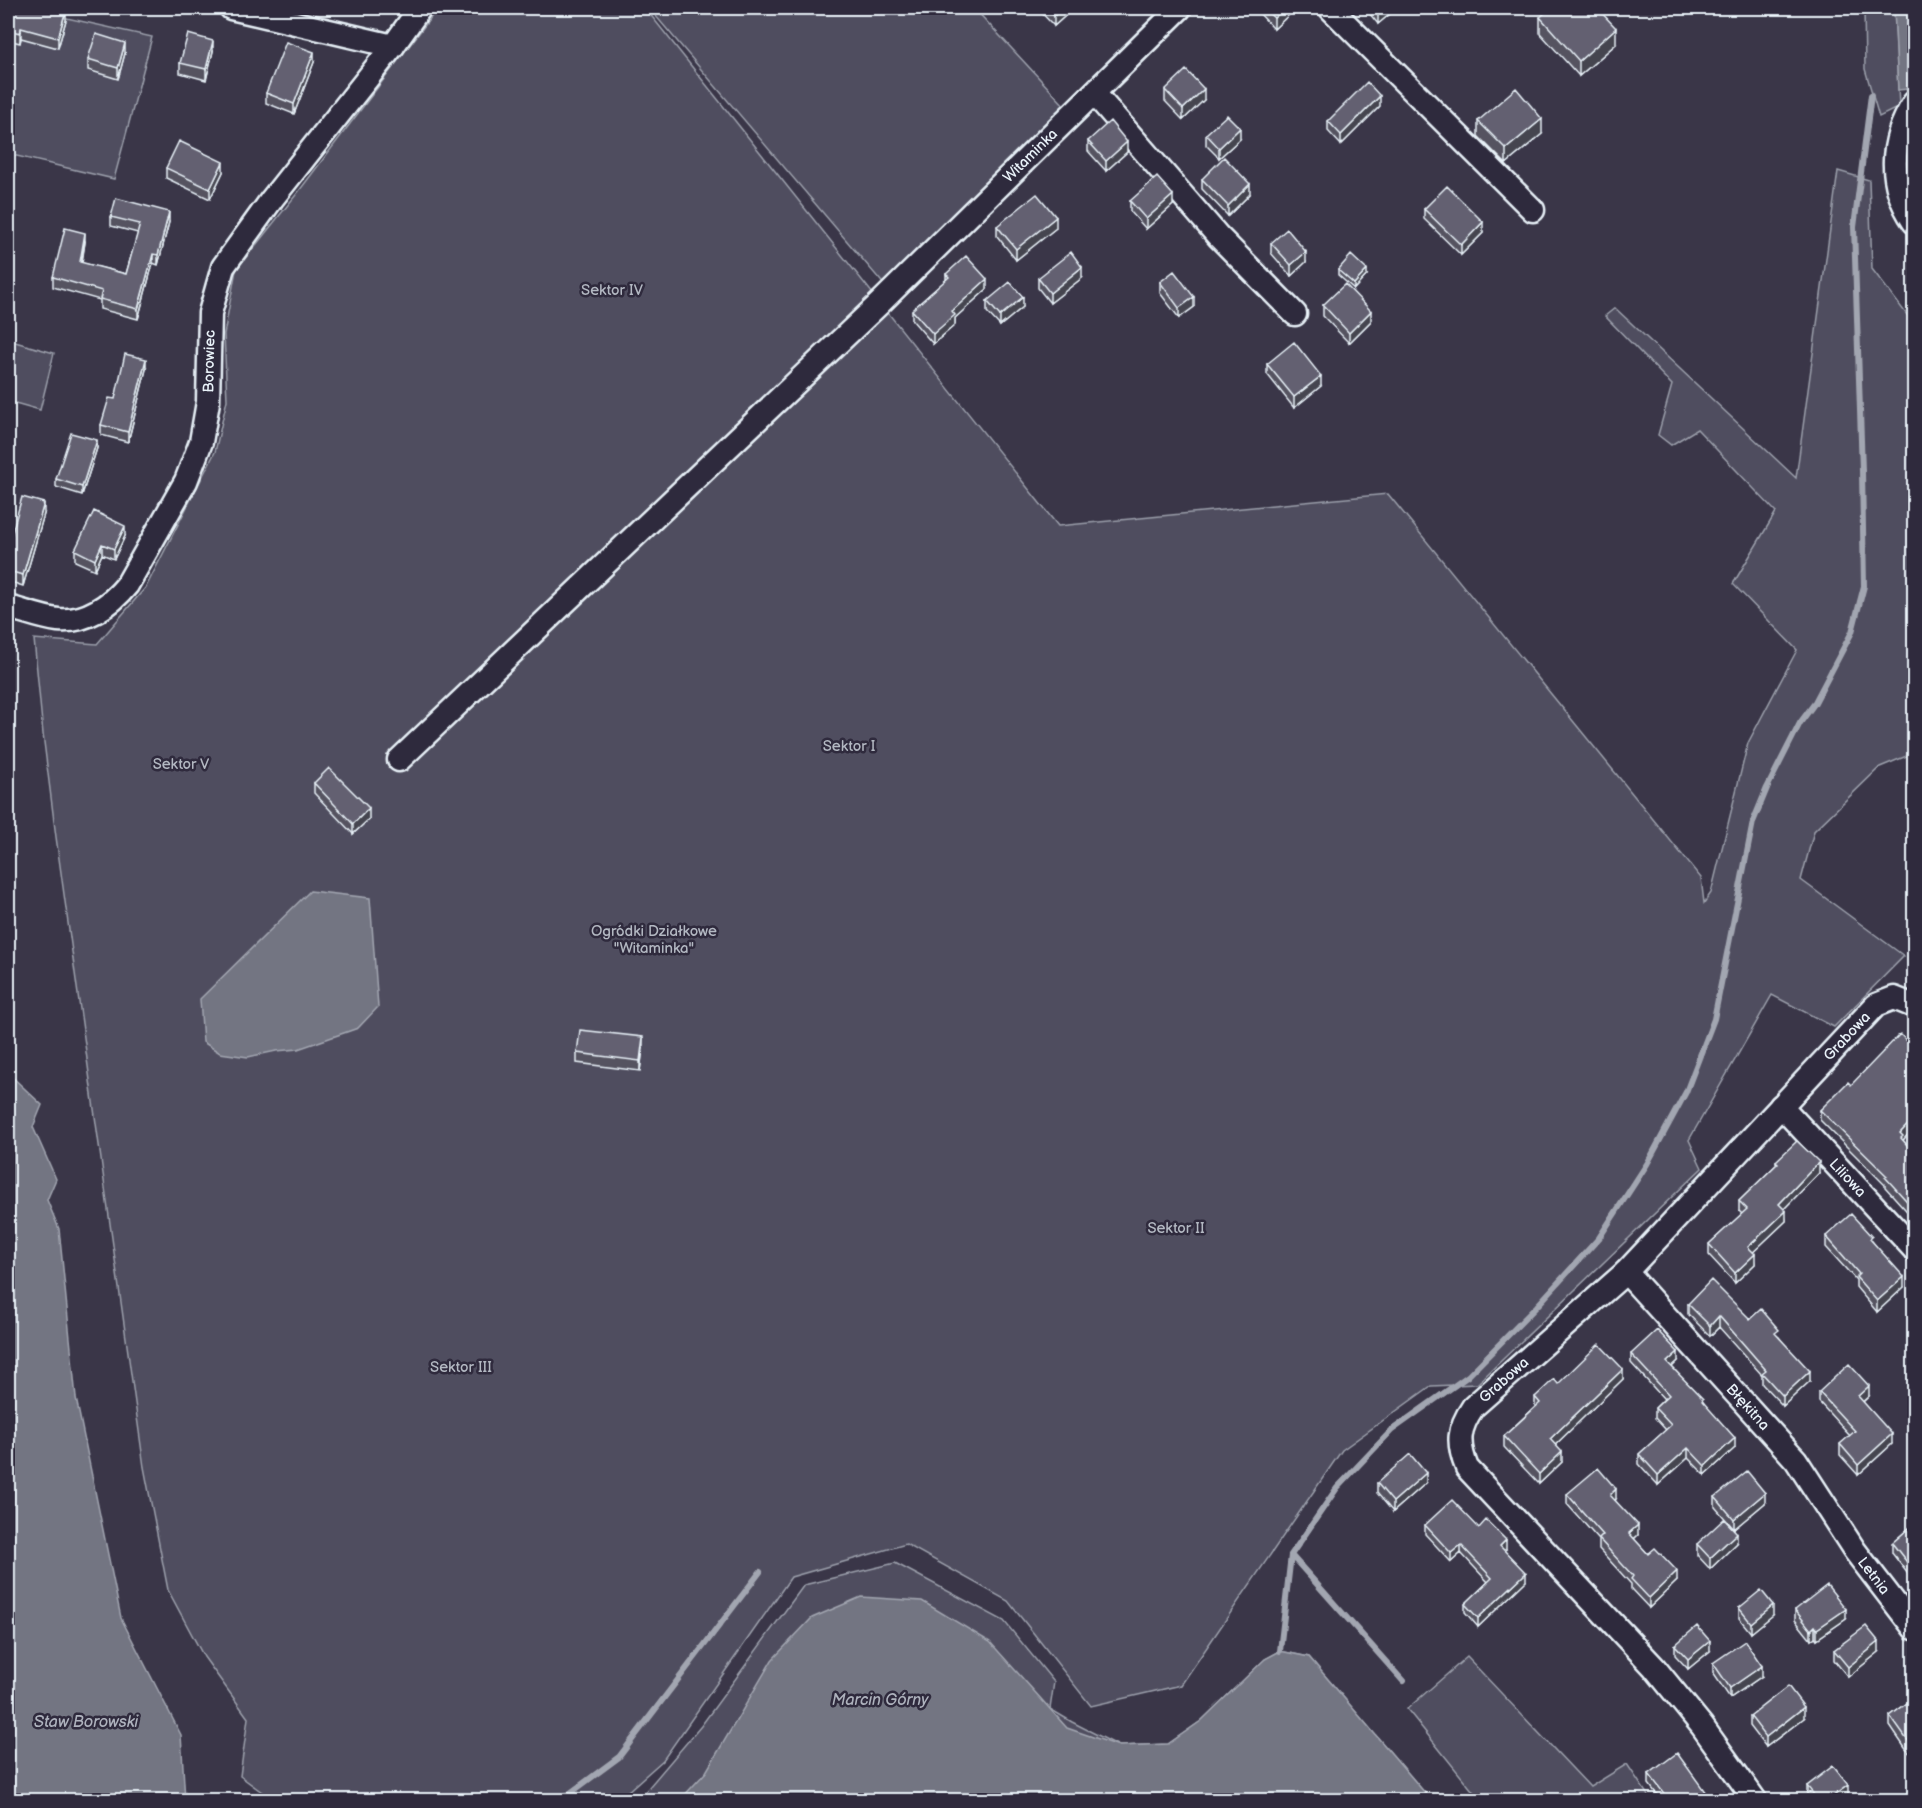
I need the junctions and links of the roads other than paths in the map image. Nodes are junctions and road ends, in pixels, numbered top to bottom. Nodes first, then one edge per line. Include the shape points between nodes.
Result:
1 (231, 8) edge
2 (420, 8) edge
3 (1180, 8) edge
4 (1330, 8) edge
5 (393, 46) junction
6 (1094, 93) junction
7 (1914, 103) edge
8 (1533, 210) dead end
9 (1914, 222) edge
10 (1295, 314) dead end
11 (8, 607) edge
12 (399, 760) dead end
13 (1904, 1002) edge
14 (1781, 1106) junction
15 (1914, 1250) edge
16 (1626, 1272) junction
17 (1855, 1551) joint
18 (1914, 1628) edge
19 (1755, 1800) edge

1 - 5 street
2 - 5 street, Borowiec
3 - 6 street, Witaminka
4 - 8 street
5 - 11 street, Borowiec via 223,267 210,313 208,402 201,442 186,481 127,585 97,611 69,620
6 - 10 street via 1218,236
6 - 12 street, Witaminka via 880,303
7 - 9 street via 1901,129 1894,166 1903,206
13 - 14 street, Grabowa via 1876,1005
14 - 15 street, Liliowa
14 - 16 street, Grabowa
16 - 17 street, Błękitna via 1796,1460
16 - 19 street, Grabowa via 1473,1407 1464,1420 1461,1453 1467,1468 1654,1667
17 - 18 street, Letnia

